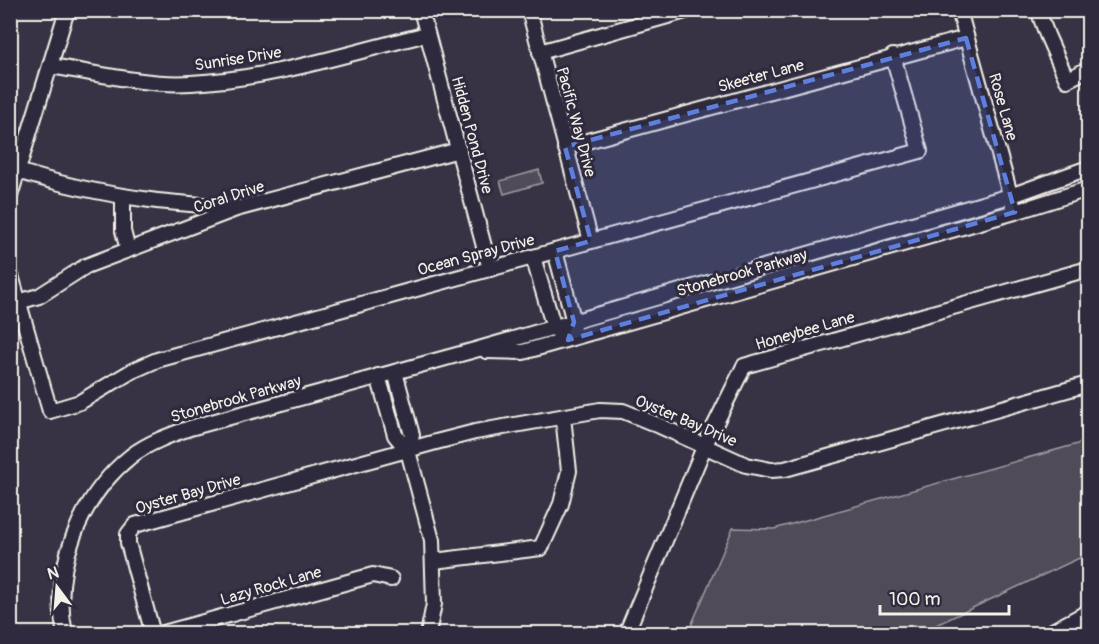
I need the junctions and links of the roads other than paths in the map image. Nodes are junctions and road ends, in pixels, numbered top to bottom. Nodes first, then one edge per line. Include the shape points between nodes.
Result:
1 (67, 10) edge
2 (421, 10) edge
3 (529, 10) edge
4 (689, 10) edge
5 (959, 10) edge
6 (1038, 10) edge
7 (428, 34) junction
8 (966, 38) junction
9 (540, 52) junction
10 (894, 56) junction
11 (51, 66) junction
12 (1089, 69) edge
13 (565, 147) junction
14 (459, 150) junction
15 (1089, 168) edge
16 (18, 171) junction
17 (1089, 189) edge
18 (10, 196) edge
19 (123, 196) junction
20 (1011, 196) junction
21 (236, 209) junction
22 (1015, 212) junction
23 (591, 241) junction
24 (128, 250) junction
25 (555, 251) junction
26 (533, 257) junction
27 (490, 269) junction
28 (1089, 269) edge
29 (10, 272) edge
30 (18, 302) junction
31 (574, 322) junction
32 (554, 328) junction
33 (568, 340) junction
34 (475, 350) junction
35 (395, 372) junction
36 (378, 376) junction
37 (1089, 384) edge
38 (563, 417) junction
39 (705, 445) junction
40 (408, 451) junction
41 (434, 561) junction
42 (391, 579) dead end
43 (1089, 612) edge
44 (66, 633) edge
45 (153, 633) edge
46 (160, 633) edge
47 (428, 633) edge
48 (626, 633) edge
49 (1047, 633) edge

1 - 11 street
2 - 7 street, Hidden Pond Drive
3 - 9 street, Pacific Way Drive
4 - 9 street
5 - 8 street, Rose Lane
6 - 12 street via 1067,80
7 - 11 street, Sunrise Drive via 262,75 190,84
7 - 14 street, Hidden Pond Drive
8 - 10 street, Skeeter Lane
8 - 20 street, Rose Lane
9 - 13 street, Pacific Way Drive
10 - 13 street, Skeeter Lane
10 - 23 street, Ocean Spray Drive via 920,151
11 - 16 street
13 - 23 street, Pacific Way Drive
14 - 21 street, Coral Drive
14 - 27 street, Hidden Pond Drive
15 - 20 street, Stonebrook Parkway
16 - 18 street
16 - 19 street
17 - 22 street, Stonebrook Parkway
19 - 21 street
19 - 24 street via 123,231
20 - 22 street, Rose Lane
20 - 31 street, Stonebrook Parkway
21 - 24 street, Coral Drive
22 - 33 street, Stonebrook Parkway
23 - 25 street, Ocean Spray Drive
24 - 30 street, Coral Drive via 86,266 39,296
25 - 26 street, Ocean Spray Drive
25 - 31 street
26 - 27 street, Ocean Spray Drive
26 - 32 street
27 - 30 street, Ocean Spray Drive via 158,360 80,402 50,411
28 - 39 street, Honeybee Lane via 744,366
29 - 30 street
31 - 32 street, Stonebrook Parkway
31 - 33 street
32 - 33 street
32 - 34 street, Stonebrook Parkway
33 - 34 street, Stonebrook Parkway via 523,352
34 - 35 street, Stonebrook Parkway
35 - 36 street, Stonebrook Parkway
35 - 40 street via 412,435
36 - 40 street via 395,435
36 - 44 street, Stonebrook Parkway via 190,428 132,455 105,482 80,520 62,586
37 - 39 street, Oyster Bay Drive via 785,469 746,465
38 - 39 street, Oyster Bay Drive via 600,410 623,411
38 - 40 street, Oyster Bay Drive via 476,432
38 - 41 street via 569,471 561,504 541,548
39 - 48 street, Honeybee Lane
40 - 41 street
40 - 45 street, Oyster Bay Drive via 138,524 130,531 128,543
41 - 47 street via 434,604
42 - 46 street, Lazy Rock Lane via 373,574
43 - 49 street

